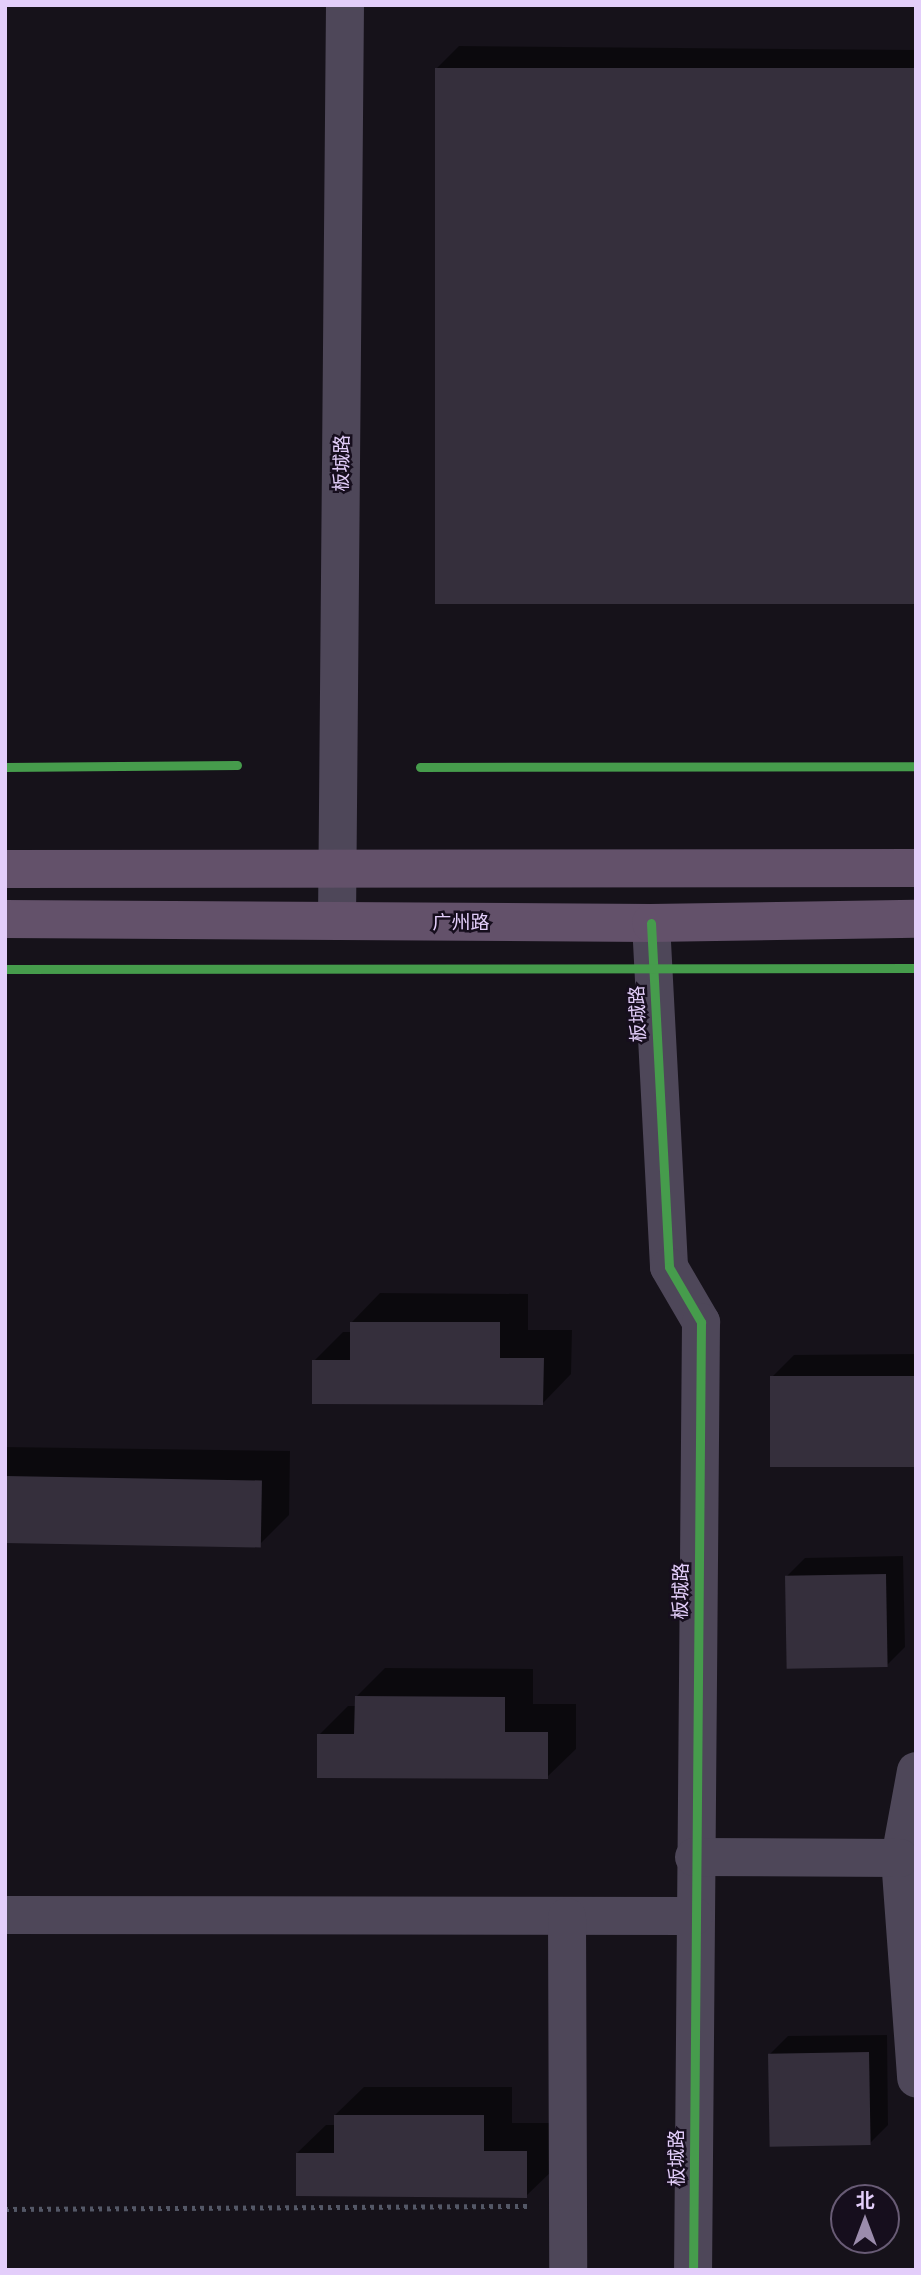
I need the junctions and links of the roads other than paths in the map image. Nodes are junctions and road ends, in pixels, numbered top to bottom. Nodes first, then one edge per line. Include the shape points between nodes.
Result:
1 (345, 5) edge
2 (916, 868) edge
3 (5, 869) edge
4 (336, 871) junction
5 (5, 919) edge
6 (916, 919) edge
7 (337, 921) junction
8 (651, 923) junction
9 (916, 1771) edge
10 (694, 1857) junction
11 (900, 1858) junction
12 (5, 1915) edge
13 (694, 1916) junction
14 (567, 1917) junction
15 (916, 2078) edge
16 (568, 2270) edge
17 (693, 2270) edge

1 - 4 street, 板城路
2 - 4 main road
3 - 4 main road
4 - 7 street, 板城路
5 - 7 main road, 广州路
6 - 8 main road, 广州路
7 - 8 main road, 广州路
8 - 10 street, 板城路 via 669,1266 701,1321
9 - 11 street
10 - 11 street
10 - 13 street, 板城路
11 - 15 street
12 - 14 street
13 - 14 street
13 - 17 street, 板城路
14 - 16 street

